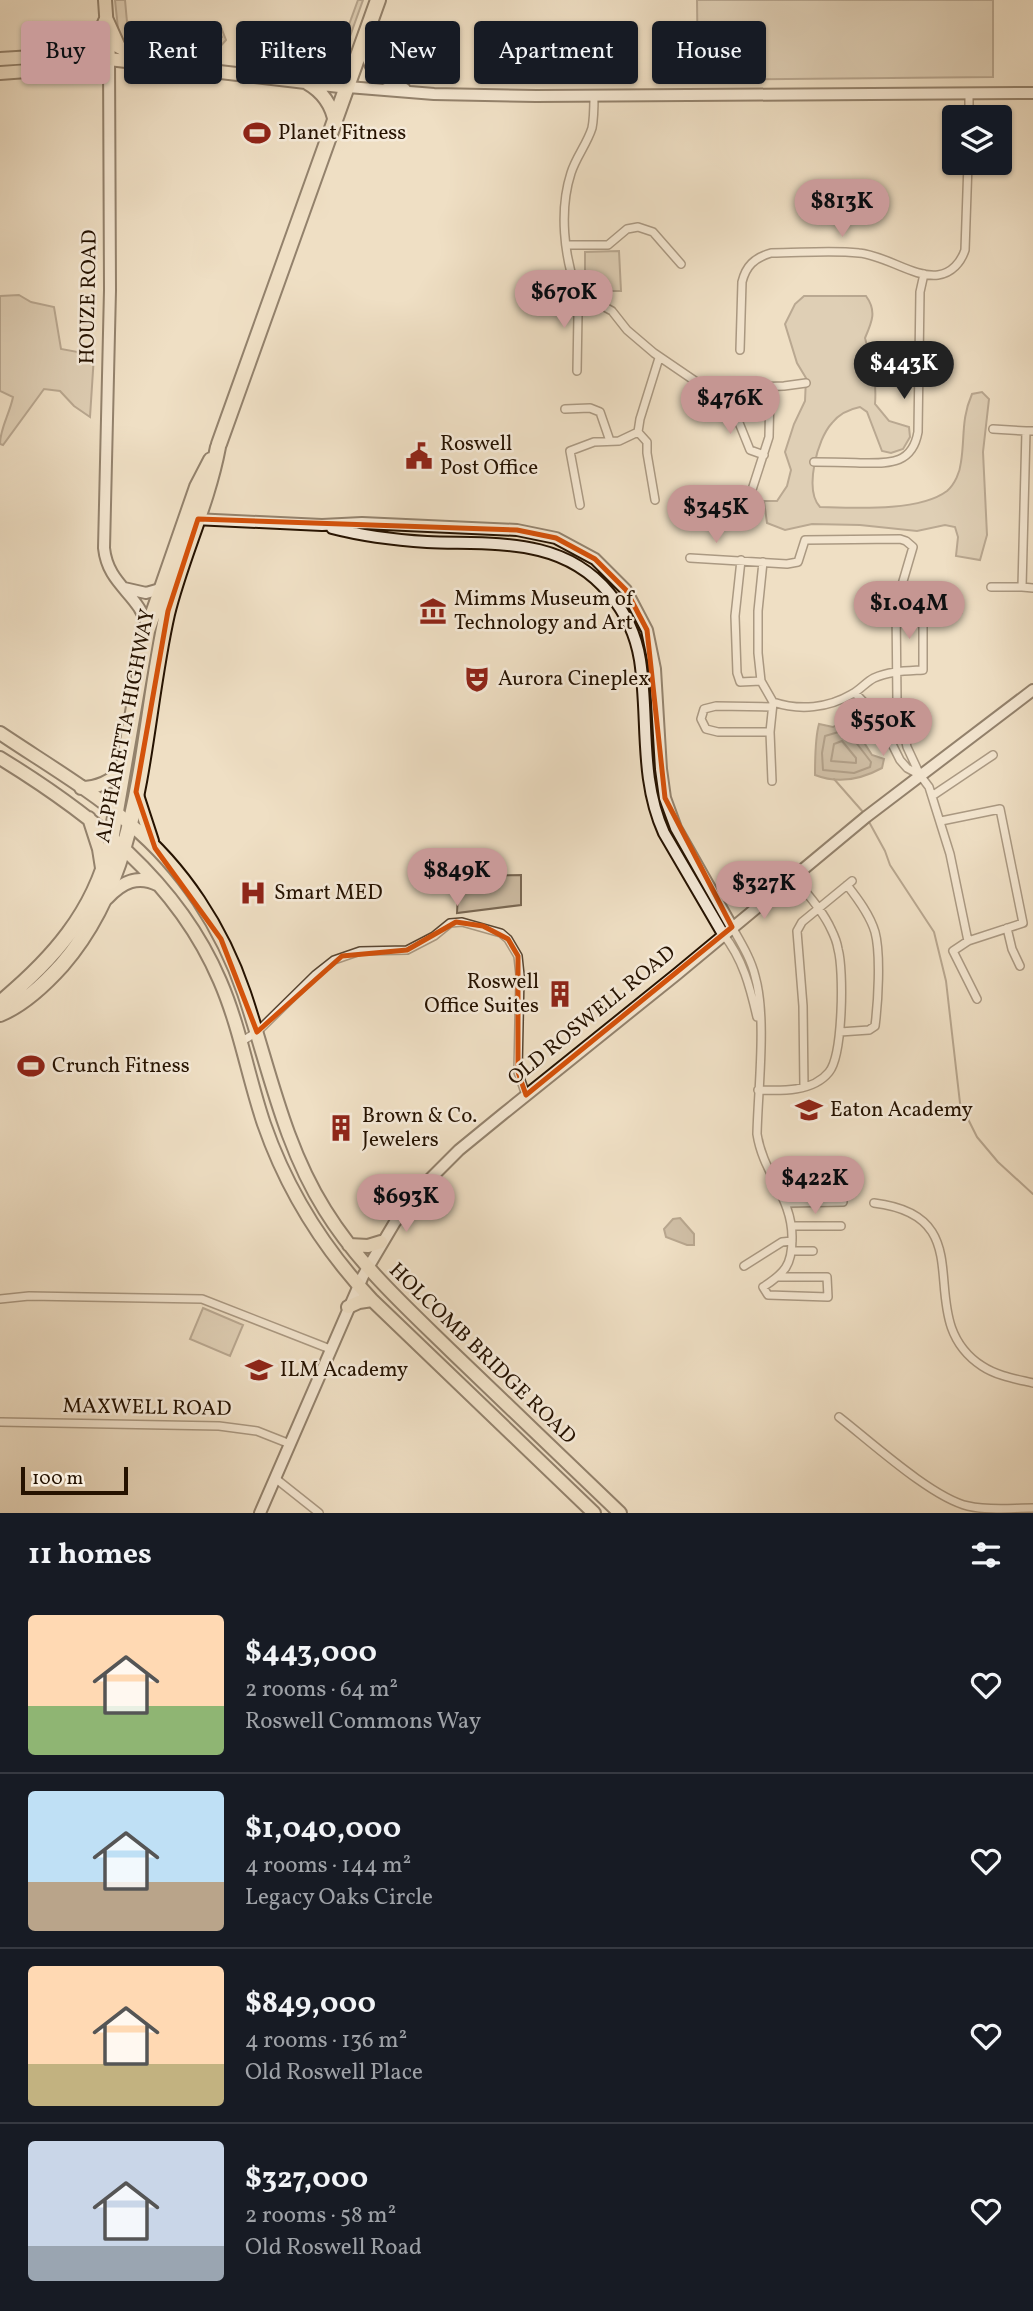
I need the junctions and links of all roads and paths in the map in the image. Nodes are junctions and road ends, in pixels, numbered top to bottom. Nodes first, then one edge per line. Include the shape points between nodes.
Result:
1 (105, 0) edge
2 (378, 0) edge
3 (106, 18) junction
4 (105, 21) edge
5 (106, 21) edge
6 (363, 43) junction
7 (124, 50) edge
8 (21, 57) edge
9 (0, 59) edge
10 (21, 71) edge
11 (0, 73) edge
12 (109, 84) edge
13 (307, 84) edge
14 (322, 84) edge
15 (348, 87) junction
16 (414, 93) junction
17 (1033, 93) edge
18 (969, 94) junction
19 (594, 96) junction
20 (969, 105) edge
21 (335, 122) junction
22 (968, 175) edge
23 (566, 245) junction
24 (681, 264) dead end
25 (924, 274) junction
26 (585, 297) junction
27 (740, 350) dead end
28 (659, 358) junction
29 (577, 371) dead end
30 (806, 383) dead end
31 (770, 387) junction
32 (725, 388) junction
33 (565, 410) dead end
34 (993, 429) dead end
35 (1029, 431) edge
36 (638, 432) junction
37 (610, 441) junction
38 (764, 454) junction
39 (814, 462) dead end
40 (749, 499) dead end
41 (655, 500) dead end
42 (580, 505) dead end
43 (192, 519) junction
44 (690, 558) dead end
45 (741, 561) junction
46 (763, 562) junction
47 (991, 587) dead end
48 (1022, 587) junction
49 (124, 588) junction
50 (1033, 588) edge
51 (160, 589) junction
52 (896, 609) junction
53 (923, 611) junction
54 (958, 611) dead end
55 (148, 628) junction
56 (896, 672) junction
57 (761, 681) junction
58 (1033, 690) edge
59 (855, 693) junction
60 (772, 704) junction
61 (898, 710) junction
62 (879, 718) junction
63 (770, 732) junction
64 (0, 733) edge
65 (993, 755) dead end
66 (0, 758) edge
67 (123, 769) junction
68 (920, 775) junction
69 (772, 781) dead end
70 (80, 788) junction
71 (136, 792) junction
72 (933, 796) junction
73 (116, 812) junction
74 (88, 818) junction
75 (941, 821) junction
76 (131, 824) junction
77 (112, 836) junction
78 (125, 847) junction
79 (155, 848) junction
80 (102, 874) junction
81 (793, 876) junction
82 (164, 888) junction
83 (107, 898) junction
84 (819, 908) junction
85 (1007, 928) junction
86 (728, 931) junction
87 (968, 942) junction
88 (1020, 966) dead end
89 (25, 982) junction
90 (976, 999) dead end
91 (0, 1003) edge
92 (18, 1004) junction
93 (0, 1014) edge
94 (257, 1032) junction
95 (839, 1032) junction
96 (239, 1043) junction
97 (804, 1087) junction
98 (758, 1090) junction
99 (526, 1095) junction
100 (843, 1202) dead end
101 (787, 1203) junction
102 (874, 1203) dead end
103 (792, 1226) junction
104 (841, 1226) dead end
105 (792, 1241) junction
106 (381, 1242) junction
107 (349, 1245) junction
108 (792, 1251) junction
109 (813, 1251) dead end
110 (744, 1266) dead end
111 (367, 1268) junction
112 (778, 1277) junction
113 (358, 1285) junction
114 (0, 1298) edge
115 (372, 1300) junction
116 (348, 1307) junction
117 (330, 1349) junction
118 (1033, 1383) edge
119 (839, 1417) dead end
120 (0, 1422) edge
121 (290, 1444) junction
122 (275, 1478) junction
123 (1033, 1508) edge
124 (260, 1513) edge
125 (319, 1513) edge
126 (594, 1513) edge
127 (620, 1513) edge

1 - 3 main road, HOUZE ROAD
2 - 6 highway, ALPHARETTA HIGHWAY
3 - 4 main road
3 - 5 main road, HOUZE ROAD
3 - 7 main road
6 - 15 highway, ALPHARETTA HIGHWAY
6 - 16 street via 373,73
8 - 9 main road
10 - 11 main road
12 - 49 street, HOUZE ROAD via 104,534 109,570
13 - 21 main road via 323,95
14 - 15 main road
15 - 16 street
15 - 21 highway, ALPHARETTA HIGHWAY
16 - 19 street
17 - 18 street
18 - 19 street
18 - 20 street
19 - 23 street via 592,128 567,186
21 - 43 highway, ALPHARETTA HIGHWAY via 218,445 201,476
22 - 25 street via 963,257 950,271
23 - 24 street via 608,245 627,229 638,227 653,232
23 - 26 street via 577,292
25 - 27 street via 859,253 760,256 742,282
25 - 39 street via 918,432 913,447 890,463
26 - 28 street via 612,311
26 - 29 street via 578,314
28 - 32 street via 698,383
28 - 36 street
30 - 31 street
31 - 32 street
31 - 38 street
32 - 38 street via 750,450
33 - 37 street via 600,412
34 - 35 street
35 - 48 street
36 - 37 street
36 - 41 street via 647,442
37 - 42 street via 570,451
38 - 40 street
43 - 51 highway, ALPHARETTA HIGHWAY
43 - 71 highway, ALPHARETTA HIGHWAY via 168,611
43 - 86 street via 322,525 427,542 502,543 540,549 575,563 606,588 629,623 640,658 647,777 656,817
44 - 45 street
45 - 46 street
45 - 57 street via 735,616 737,673 740,682
46 - 52 street via 798,562 805,540 906,541 913,547 912,557
46 - 57 street via 758,611
47 - 48 street
48 - 50 street
49 - 51 street via 146,593
49 - 55 street, HOUZE ROAD via 140,607
51 - 55 highway, ALPHARETTA HIGHWAY
52 - 53 street
52 - 56 street
53 - 54 street
53 - 56 street via 923,670
55 - 67 highway, ALPHARETTA HIGHWAY
56 - 59 street via 874,678
56 - 61 street
57 - 60 street
58 - 68 street, OLD ROSWELL ROAD
59 - 60 street via 822,707
59 - 62 street
60 - 63 street
60 - 63 street via 716,706 704,709 701,719 706,729 718,732
61 - 62 street
61 - 68 street
62 - 68 street via 900,760
63 - 69 street
64 - 70 main road, HOLCOMB BRIDGE ROAD
65 - 72 street
66 - 74 main road, HOLCOMB BRIDGE ROAD
67 - 70 main road via 104,784
67 - 73 highway, ALPHARETTA HIGHWAY
68 - 72 street
68 - 81 street, OLD ROSWELL ROAD
70 - 73 main road, HOLCOMB BRIDGE ROAD
71 - 76 highway, ALPHARETTA HIGHWAY
71 - 79 main road
72 - 75 street
73 - 76 main road, HOLCOMB BRIDGE ROAD
73 - 77 highway, ALPHARETTA HIGHWAY
74 - 77 main road, HOLCOMB BRIDGE ROAD
74 - 80 main road
75 - 85 street via 1000,809 1023,923
75 - 87 street
76 - 78 highway, ALPHARETTA HIGHWAY
76 - 79 main road, HOLCOMB BRIDGE ROAD
77 - 78 main road, HOLCOMB BRIDGE ROAD
77 - 80 highway, ALPHARETTA HIGHWAY
78 - 82 main road, HOLCOMB BRIDGE ROAD
78 - 83 highway, ALPHARETTA HIGHWAY
79 - 94 main road, HOLCOMB BRIDGE ROAD via 211,920
80 - 89 highway, ALPHARETTA HIGHWAY via 70,934
81 - 84 street
81 - 86 street, OLD ROSWELL ROAD
82 - 83 main road via 137,879
82 - 96 main road, HOLCOMB BRIDGE ROAD via 212,964
83 - 92 highway, ALPHARETTA HIGHWAY via 69,956
84 - 95 street via 839,949
84 - 95 street via 850,883 875,933 875,1026
84 - 97 street via 797,931
85 - 87 street
85 - 88 street
86 - 98 street via 745,970 760,1033
86 - 99 street, OLD ROSWELL ROAD
87 - 90 street via 953,951
89 - 91 highway, ALPHARETTA HIGHWAY
89 - 92 highway
92 - 93 highway, ALPHARETTA HIGHWAY
94 - 96 street
94 - 99 street via 324,967 342,956 407,950 456,922 483,926 501,933 519,956 518,1072
94 - 107 main road, HOLCOMB BRIDGE ROAD via 294,1152
95 - 97 street via 837,1056 829,1072
96 - 113 main road, HOLCOMB BRIDGE ROAD via 284,1172 322,1240
97 - 98 street
98 - 101 street via 759,1148
99 - 106 street, OLD ROSWELL ROAD via 444,1165
100 - 101 street
101 - 103 street
102 - 118 street via 909,1212 934,1235 943,1259 947,1318 967,1354 997,1374
103 - 104 street
103 - 105 street
105 - 108 street
105 - 110 street via 782,1242
106 - 107 main road
106 - 111 street, OLD ROSWELL ROAD
107 - 111 main road, HOLCOMB BRIDGE ROAD
108 - 109 street
108 - 112 street
111 - 113 street, OLD ROSWELL ROAD
111 - 127 main road, HOLCOMB BRIDGE ROAD
112 - 112 street via 763,1287 768,1295 828,1297 827,1277
113 - 115 main road, HOLCOMB BRIDGE ROAD
113 - 116 street, OLD ROSWELL ROAD
114 - 117 street via 202,1299
115 - 116 main road
115 - 126 main road, HOLCOMB BRIDGE ROAD
116 - 117 street, OLD ROSWELL ROAD
117 - 121 street, OLD ROSWELL ROAD
119 - 123 street via 954,1502 984,1508
120 - 121 street, MAXWELL ROAD via 219,1426 257,1431
121 - 122 street, OLD ROSWELL ROAD
122 - 124 street, OLD ROSWELL ROAD
122 - 125 street

